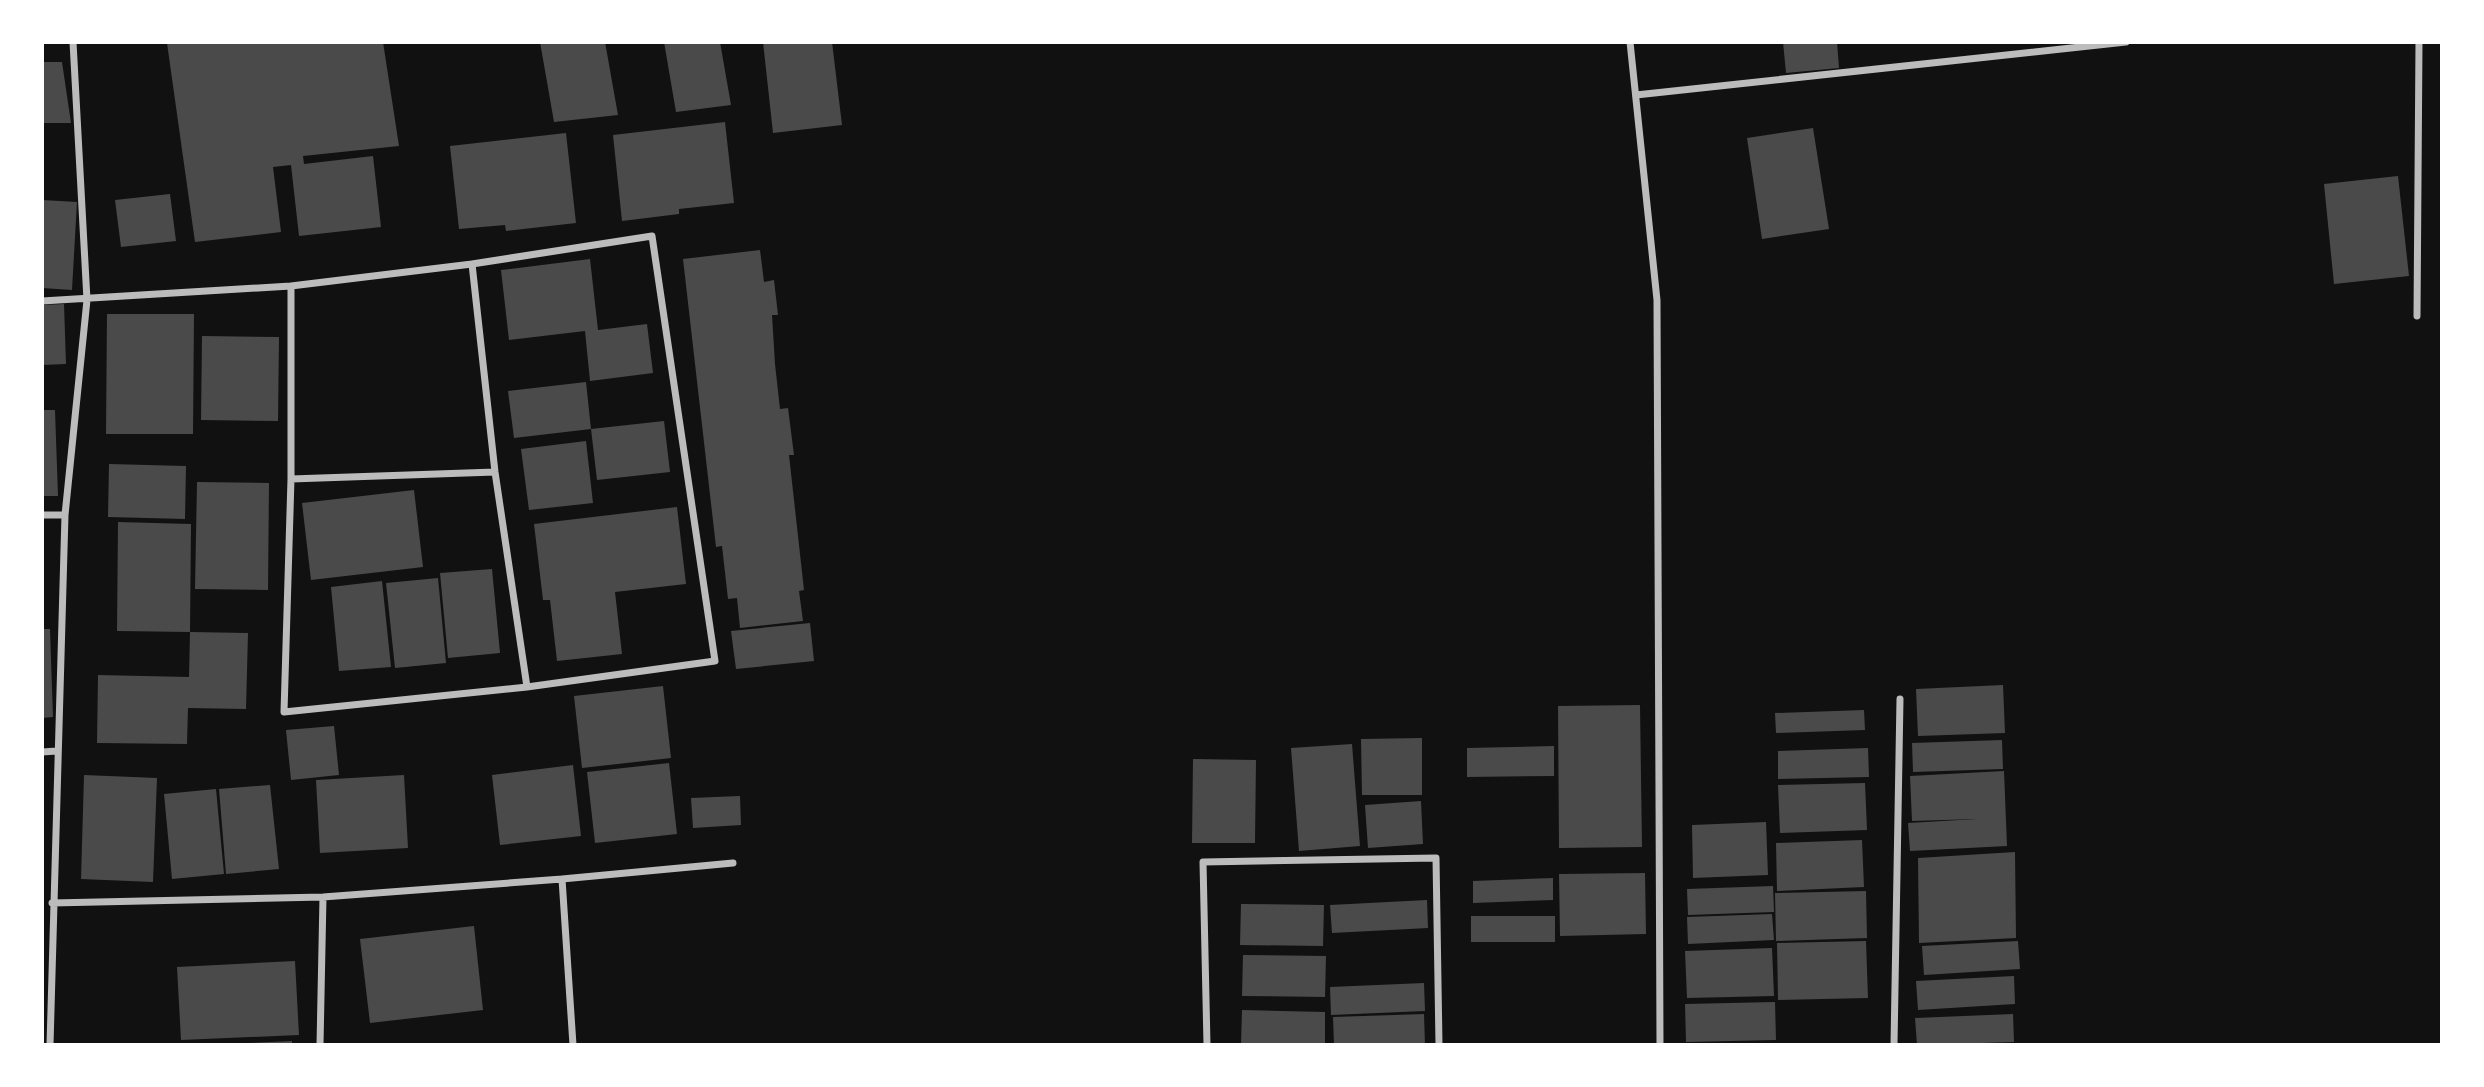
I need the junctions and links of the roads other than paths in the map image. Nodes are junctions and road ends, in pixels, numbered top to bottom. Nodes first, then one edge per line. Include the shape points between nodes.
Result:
1 (74, 42) edge
2 (1630, 42) edge
3 (2126, 42) edge
4 (2419, 42) edge
5 (1636, 95) junction
6 (472, 264) junction
7 (290, 286) junction
8 (87, 300) junction
9 (42, 301) edge
10 (2417, 316) dead end
11 (495, 472) junction
12 (291, 479) junction
13 (42, 515) edge
14 (65, 515) junction
15 (527, 687) junction
16 (1900, 699) dead end
17 (57, 751) junction
18 (42, 752) edge
19 (733, 863) dead end
20 (562, 879) junction
21 (323, 897) junction
22 (52, 903) junction
23 (50, 1045) edge
24 (320, 1045) edge
25 (573, 1045) edge
26 (1207, 1045) edge
27 (1439, 1045) edge
28 (1660, 1045) edge
29 (1894, 1045) edge

1 - 8 street
2 - 5 street
3 - 5 street
4 - 10 street
5 - 28 street via 1657,300
6 - 7 street
6 - 11 street
6 - 15 street via 652,236 715,661
7 - 8 street
7 - 12 street
8 - 9 street
8 - 14 street
11 - 12 street
11 - 15 street
12 - 15 street via 284,712
13 - 14 street
14 - 17 street
16 - 29 street
17 - 18 street
17 - 22 street
19 - 20 street
20 - 21 street
20 - 25 street
21 - 22 street
21 - 24 street
22 - 23 street
26 - 27 street via 1203,862 1436,858

